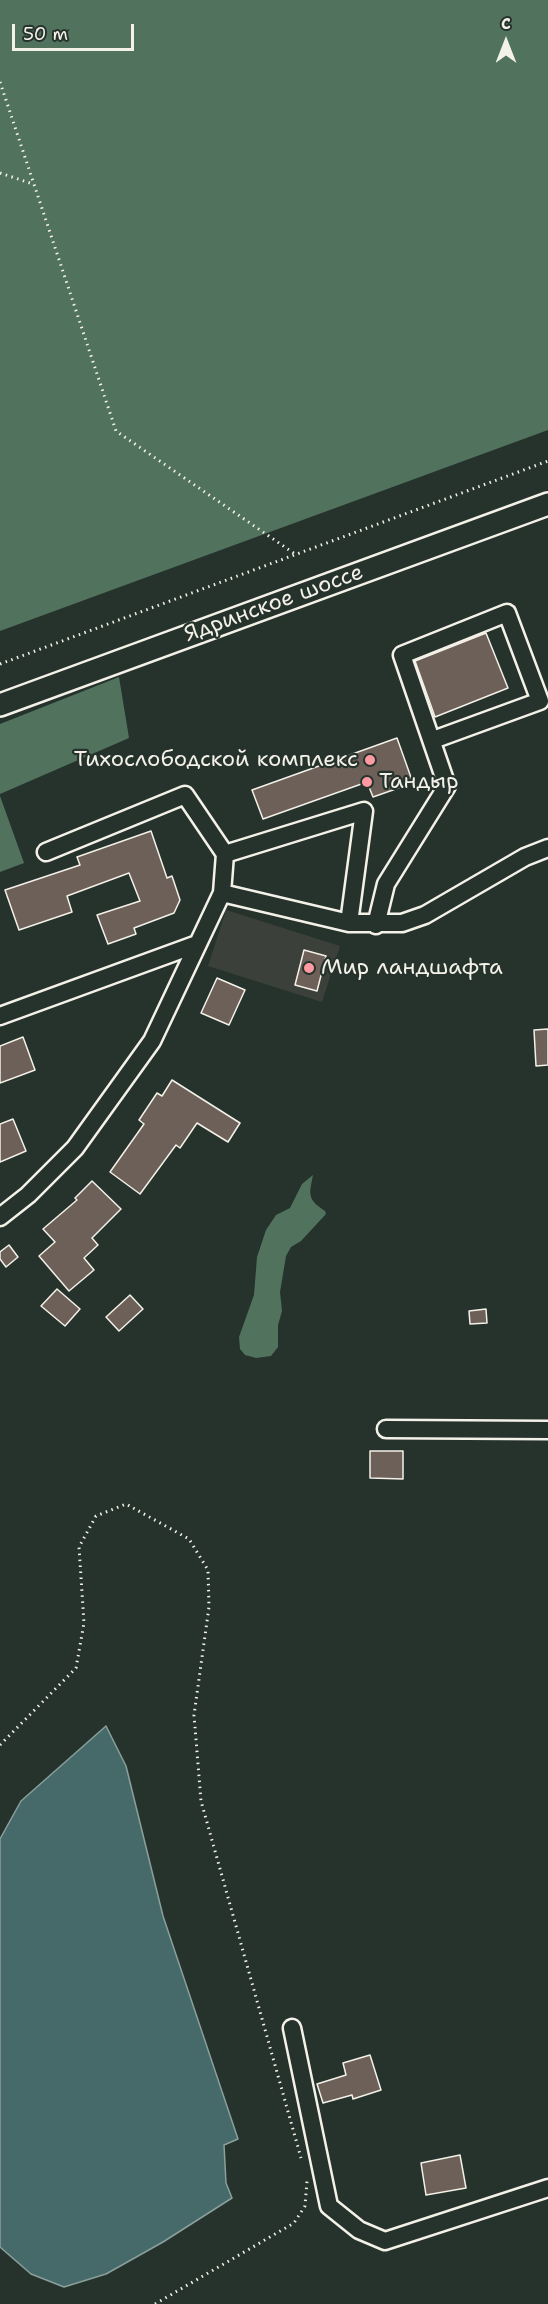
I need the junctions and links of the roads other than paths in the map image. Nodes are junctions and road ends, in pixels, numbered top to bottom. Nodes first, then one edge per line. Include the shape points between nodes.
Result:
1 (548, 504) edge
2 (0, 705) edge
3 (433, 740) junction
4 (548, 848) edge
5 (46, 852) dead end
6 (225, 854) junction
7 (222, 892) junction
8 (349, 923) junction
9 (376, 925) junction
10 (196, 945) junction
11 (0, 1016) edge
12 (0, 1217) edge
13 (386, 1429) dead end
14 (548, 1430) edge
15 (292, 2028) dead end
16 (548, 2188) edge

1 - 2 main road, Ядринское шоссе
3 - 3 street via 402,655 507,613 540,701
3 - 9 street via 447,786 386,884
4 - 9 street via 525,857 425,915 402,924
5 - 6 street via 185,795
6 - 7 street
6 - 8 street via 364,811
7 - 8 street
7 - 10 street
8 - 9 street
10 - 11 street
10 - 12 street via 152,1041 75,1148
13 - 14 street
15 - 16 street via 329,2206 359,2230 386,2241

